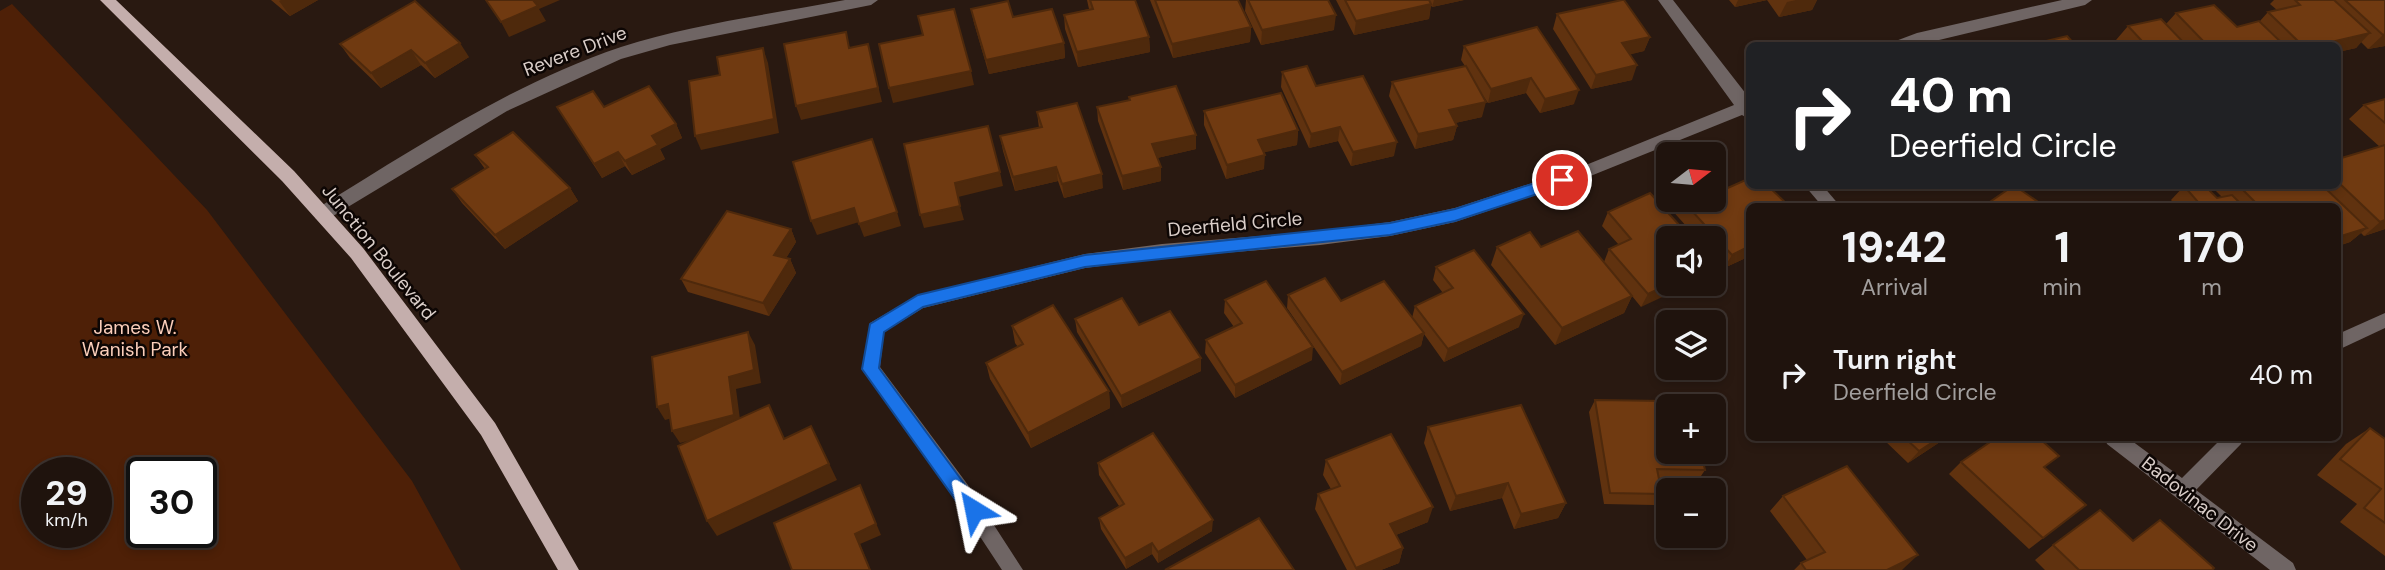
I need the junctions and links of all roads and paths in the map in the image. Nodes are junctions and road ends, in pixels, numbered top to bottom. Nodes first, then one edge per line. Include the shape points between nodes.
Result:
1 (107, 0) edge
2 (871, 0) edge
3 (1665, 0) edge
4 (2085, 0) edge
5 (1908, 42) edge
6 (1746, 106) edge
7 (1746, 110) edge
8 (1816, 189) edge
9 (1829, 203) edge
10 (322, 214) junction
11 (2385, 320) edge
12 (2341, 341) edge
13 (2118, 441) edge
14 (2231, 441) edge
15 (2183, 490) junction
16 (569, 570) edge
17 (1013, 570) edge
18 (2286, 570) edge

1 - 10 main road, Junction Boulevard
2 - 10 street, Revere Drive via 693,35 619,54 564,75 455,131
3 - 6 street
4 - 5 street
7 - 17 street, Deerfield Circle via 1582,173 1455,215 1332,237 1085,261 918,302 876,328 871,369
8 - 9 street
10 - 16 main road, Junction Boulevard via 390,296 488,429
11 - 12 street
13 - 15 street, Badovinac Drive
14 - 15 street
15 - 18 street, Badovinac Drive

